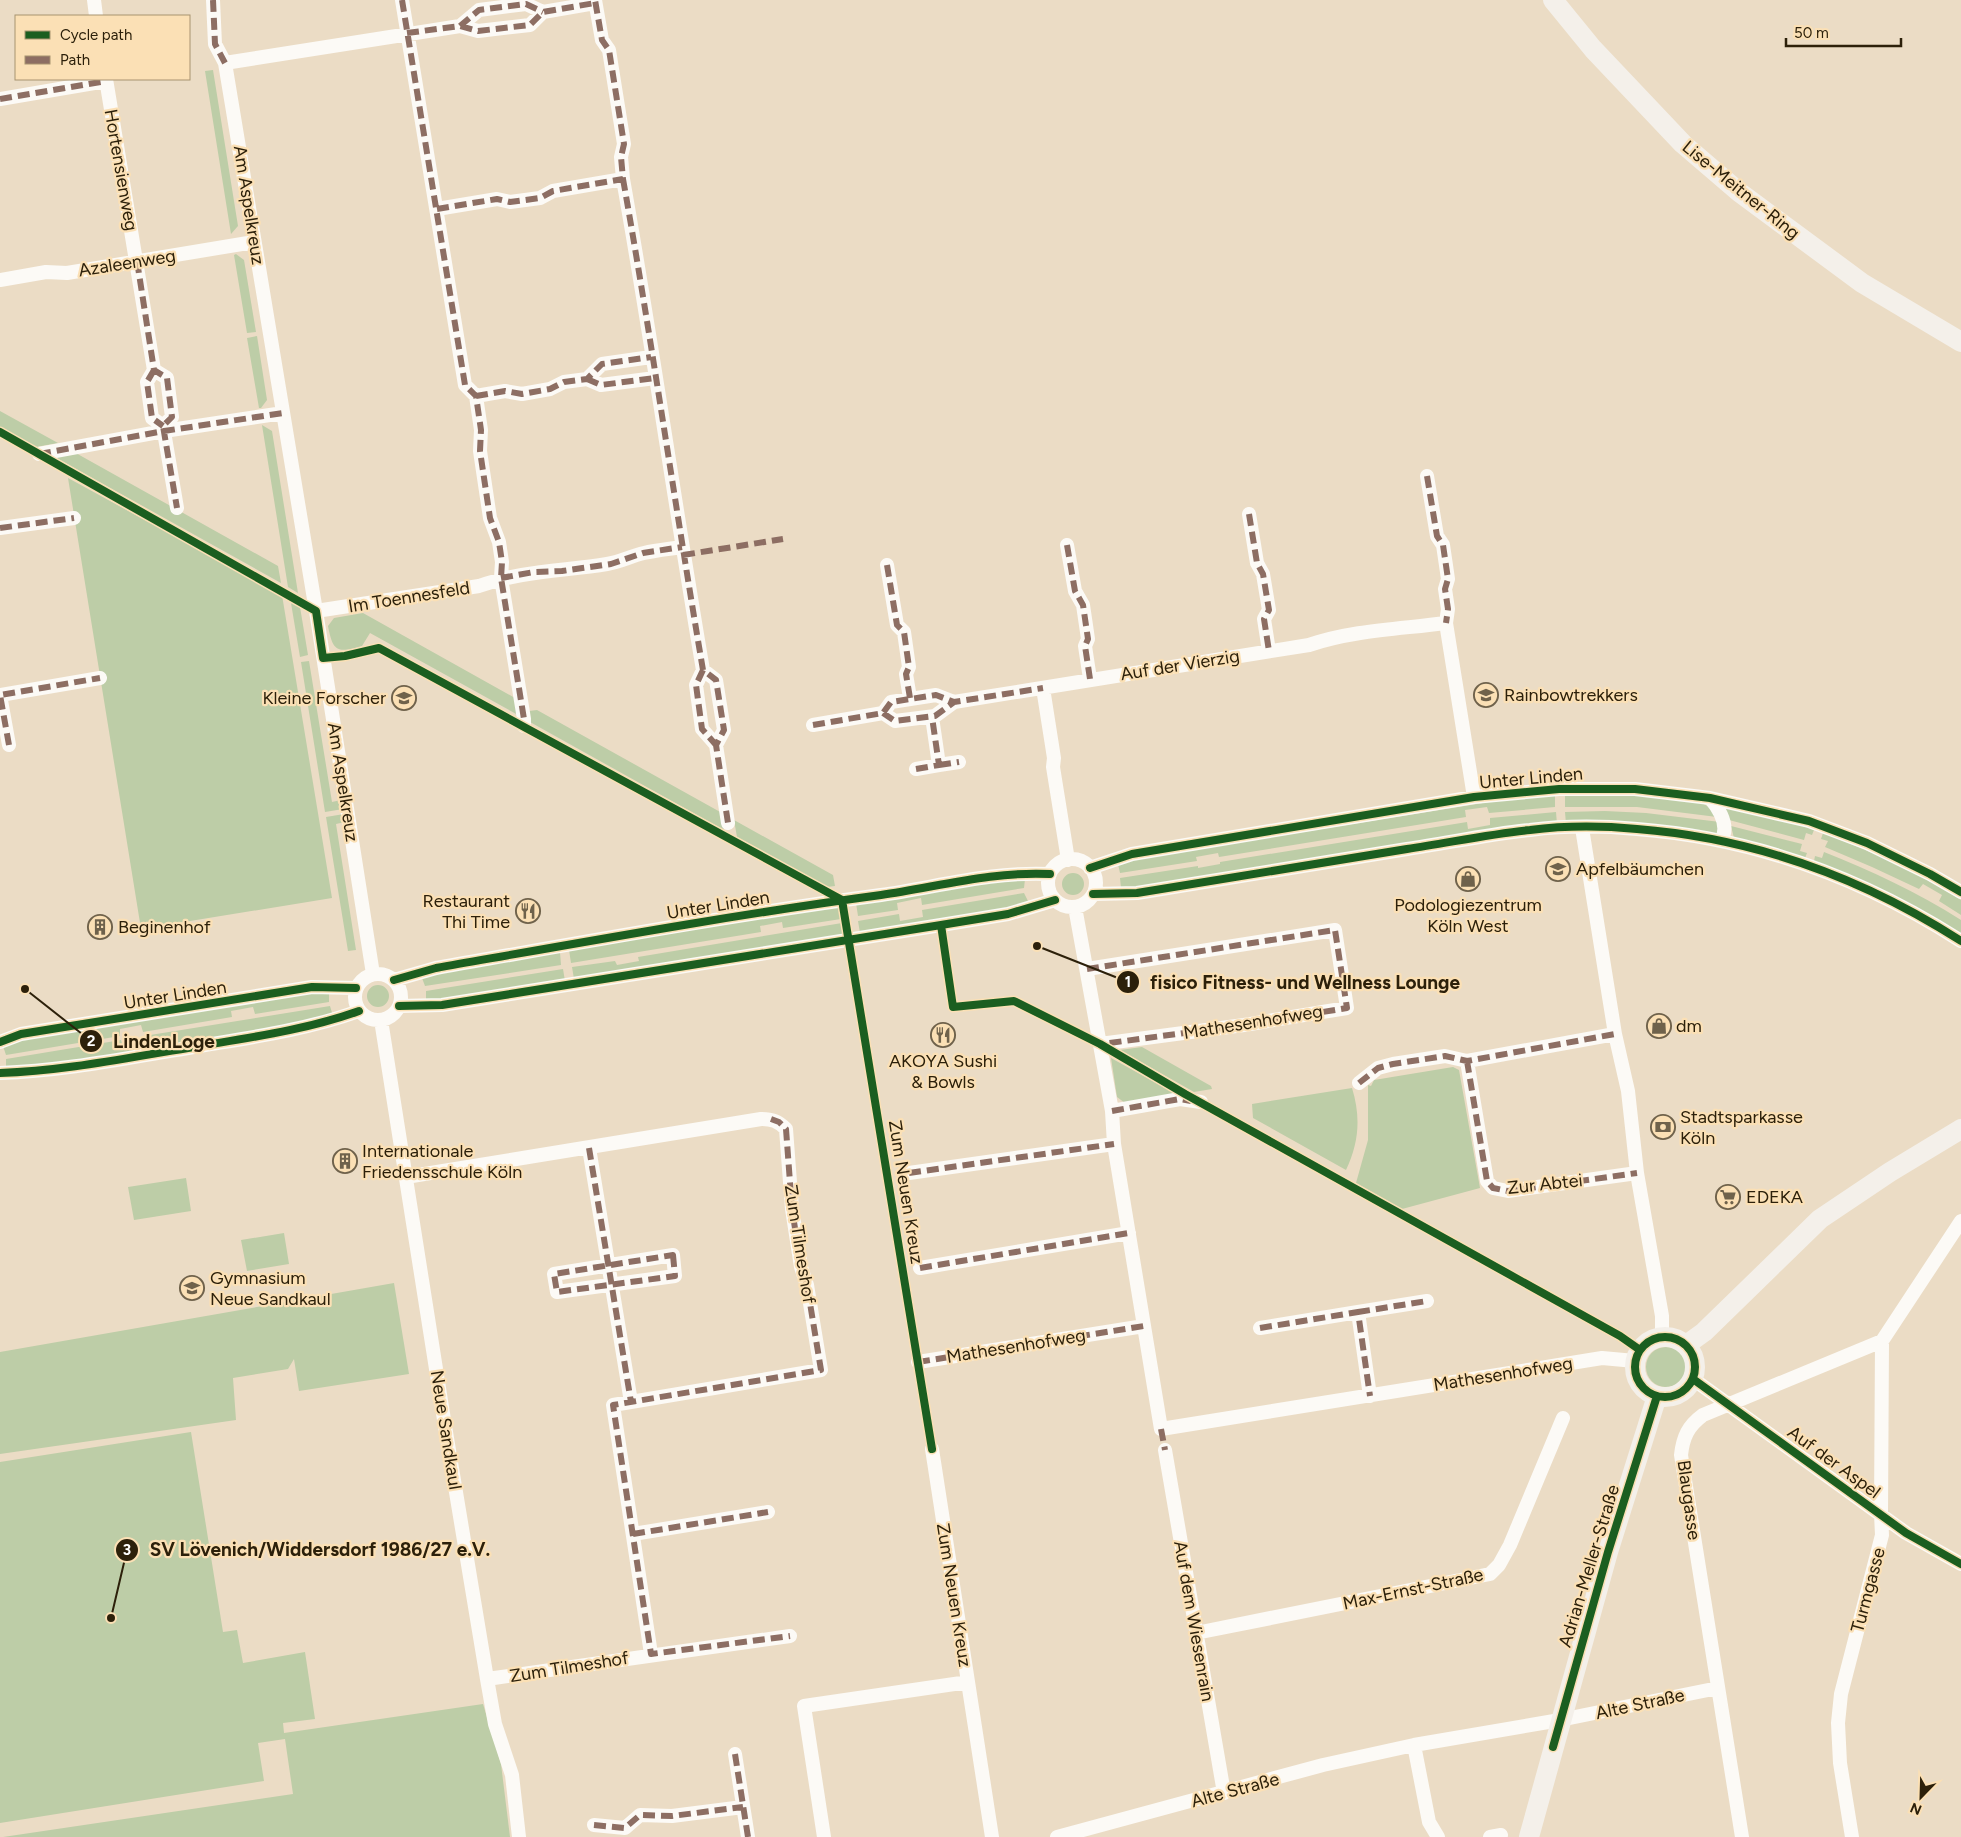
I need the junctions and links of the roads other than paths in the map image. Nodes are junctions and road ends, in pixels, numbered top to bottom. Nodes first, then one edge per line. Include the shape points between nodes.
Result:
1 (94, 0) edge
2 (213, 0) edge
3 (402, 0) edge
4 (1553, 0) edge
5 (595, 2) edge
6 (543, 12) junction
7 (96, 15) edge
8 (460, 26) junction
9 (407, 33) junction
10 (225, 63) junction
11 (106, 80) edge
12 (0, 99) edge
13 (623, 179) junction
14 (437, 209) junction
15 (254, 242) junction
16 (136, 261) junction
17 (0, 280) edge
18 (1961, 342) edge
19 (652, 357) junction
20 (154, 370) junction
21 (655, 378) junction
22 (587, 379) junction
23 (476, 396) junction
24 (283, 413) junction
25 (163, 429) junction
26 (39, 454) dead end
27 (1427, 476) dead end
28 (177, 508) dead end
29 (1249, 514) dead end
30 (74, 518) dead end
31 (0, 528) edge
32 (1067, 545) dead end
33 (682, 546) junction
34 (887, 565) dead end
35 (500, 578) junction
36 (316, 611) junction
37 (1446, 623) junction
38 (1269, 651) junction
39 (703, 670) junction
40 (100, 678) dead end
41 (1090, 679) junction
42 (1043, 688) junction
43 (910, 698) junction
44 (954, 702) junction
45 (883, 713) junction
46 (932, 717) junction
47 (812, 725) dead end
48 (524, 726) dead end
49 (9, 744) dead end
50 (716, 745) junction
51 (959, 762) dead end
52 (939, 765) junction
53 (916, 769) dead end
54 (1474, 797) junction
55 (1710, 798) junction
56 (728, 823) dead end
57 (1582, 828) junction
58 (1721, 841) junction
59 (1068, 860) junction
60 (1090, 868) junction
61 (1050, 874) junction
62 (1961, 892) edge
63 (1093, 894) junction
64 (1056, 900) junction
65 (1075, 906) junction
66 (1961, 941) edge
67 (1087, 969) junction
68 (373, 974) junction
69 (394, 980) junction
70 (356, 988) junction
71 (400, 1006) junction
72 (359, 1011) junction
73 (381, 1020) junction
74 (1615, 1034) junction
75 (0, 1042) edge
76 (1100, 1044) junction
77 (1467, 1061) junction
78 (0, 1073) edge
79 (1359, 1083) dead end
80 (1201, 1102) dead end
81 (1112, 1111) junction
82 (1961, 1129) edge
83 (1114, 1144) junction
84 (589, 1148) junction
85 (909, 1173) dead end
86 (1637, 1173) junction
87 (406, 1177) junction
88 (1961, 1221) edge
89 (1129, 1233) junction
90 (608, 1265) junction
91 (920, 1268) dead end
92 (612, 1286) junction
93 (1428, 1300) dead end
94 (1358, 1312) junction
95 (1144, 1326) junction
96 (1260, 1328) dead end
97 (1662, 1336) junction
98 (1882, 1341) junction
99 (1686, 1344) junction
100 (1636, 1361) junction
101 (918, 1362) dead end
102 (1693, 1379) junction
103 (1370, 1396) junction
104 (1658, 1396) junction
105 (631, 1402) junction
106 (1729, 1403) junction
107 (1563, 1418) dead end
108 (932, 1448) dead end
109 (1165, 1450) dead end
110 (768, 1512) dead end
111 (1881, 1514) junction
112 (633, 1534) junction
113 (1961, 1564) edge
114 (1196, 1633) junction
115 (790, 1636) dead end
116 (651, 1654) junction
117 (487, 1679) junction
118 (968, 1682) junction
119 (1718, 1688) junction
120 (1560, 1720) junction
121 (1414, 1745) junction
122 (735, 1754) dead end
123 (1224, 1793) junction
124 (743, 1807) junction
125 (594, 1826) dead end
126 (519, 1837) edge
127 (748, 1837) edge
128 (824, 1837) edge
129 (992, 1837) edge
130 (1057, 1837) edge
131 (1438, 1837) edge
132 (1529, 1837) edge
133 (1742, 1837) edge
134 (1852, 1837) edge

1 - 7 street
2 - 10 street, Am Aspelkreuz via 215,44
3 - 9 street
4 - 18 street, Lise-Meitner-Ring via 1593,49 1683,144 1739,192 1862,283
5 - 6 street
5 - 13 street via 614,78 624,144 620,157
6 - 8 street via 530,24 478,31
6 - 8 street via 526,4 479,10
8 - 9 street
9 - 10 street
9 - 14 street
10 - 15 street, Am Aspelkreuz
11 - 12 street
11 - 16 street, Hortensienweg
13 - 14 street via 553,191 540,198 510,202 497,199
13 - 19 street
14 - 23 street via 465,384
15 - 16 street, Azaleenweg
15 - 24 street, Am Aspelkreuz
16 - 17 street, Azaleenweg
16 - 20 street
19 - 21 street
19 - 22 street via 602,364
20 - 25 street via 147,382 152,418
20 - 25 street via 167,378 172,417
21 - 22 street via 601,385
21 - 33 street
22 - 23 street via 522,394 505,391
23 - 35 street via 490,518 502,562
24 - 25 street
24 - 36 street, Am Aspelkreuz
25 - 26 street
25 - 28 street
27 - 37 street via 1448,579
29 - 38 street via 1257,563 1263,574
30 - 31 street
32 - 41 street via 1075,591 1083,605
33 - 35 street, Im Toennesfeld via 643,553 611,564
33 - 39 street
34 - 43 street via 897,625 904,632
35 - 36 street, Im Toennesfeld via 478,586
35 - 48 street
36 - 68 street, Am Aspelkreuz
37 - 38 street, Auf der Vierzig via 1355,634
37 - 54 street
38 - 41 street, Auf der Vierzig
39 - 50 street via 696,685 702,729
39 - 50 street via 716,680 724,730
40 - 49 street via 0,695
41 - 42 street, Auf der Vierzig
42 - 44 street, Auf der Vierzig
42 - 59 street
43 - 44 street, Auf der Vierzig via 936,696
43 - 45 street, Auf der Vierzig via 892,702
44 - 46 street, Auf der Vierzig
45 - 46 street, Auf der Vierzig via 895,721
45 - 47 street, Auf der Vierzig
46 - 52 street
50 - 56 street
51 - 52 street
52 - 53 street
54 - 55 street, Unter Linden via 1529,790 1589,788 1635,789
54 - 60 street, Unter Linden via 1132,854
55 - 58 street via 1723,821 1725,834
55 - 62 street, Unter Linden via 1809,821 1836,831 1867,843
57 - 58 street via 1636,829
57 - 63 street via 1531,829 1137,893
57 - 74 street
58 - 66 street via 1807,864 1857,884 1900,904
59 - 60 street via 1080,861
59 - 61 street via 1057,864
60 - 63 street via 1096,881
61 - 64 street via 1050,891
61 - 69 street, Unter Linden via 1004,874 436,968
63 - 65 street via 1082,905
64 - 65 street
64 - 71 street via 1008,914 950,924 442,1005
65 - 67 street, Mathesenhofweg
67 - 76 street, Mathesenhofweg
67 - 76 street, Mathesenhofweg via 1335,930 1346,1008
68 - 69 street
68 - 70 street via 362,979
69 - 71 street via 401,992
70 - 72 street via 354,1000
70 - 75 street, Unter Linden via 312,987 21,1034
71 - 73 street via 392,1016
72 - 73 street via 369,1019
72 - 78 street via 310,1027 26,1073
73 - 87 street, Neue Sandkaul
74 - 77 street
74 - 86 street via 1628,1091
76 - 81 street, Mathesenhofweg
77 - 79 street via 1445,1056 1393,1064 1378,1068
77 - 86 street, Zur Abtei via 1487,1181 1493,1188 1508,1191
80 - 81 street via 1180,1099
81 - 83 street, Mathesenhofweg
82 - 99 street via 1820,1219 1704,1332
83 - 85 street
83 - 89 street, Mathesenhofweg
84 - 87 street, Zum Tilmeshof
84 - 90 street
84 - 105 street, Zum Tilmeshof via 761,1119 771,1119 786,1128 792,1209 821,1370
86 - 97 street via 1662,1316
87 - 117 street, Neue Sandkaul
88 - 98 street
89 - 91 street
89 - 95 street, Mathesenhofweg
90 - 92 street
90 - 92 street via 554,1274 557,1292
90 - 92 street via 673,1255 675,1276
92 - 105 street
93 - 94 street
94 - 96 street
94 - 103 street
95 - 101 street, Mathesenhofweg
95 - 103 street, Mathesenhofweg via 1162,1430
97 - 99 street via 1676,1338
97 - 100 street via 1645,1344
98 - 106 street, Blaugasse
98 - 111 street, Turmgasse
99 - 102 street via 1695,1359
100 - 103 street, Mathesenhofweg via 1602,1358
100 - 104 street via 1639,1381
102 - 104 street via 1677,1395
102 - 106 street, Auf der Aspel
104 - 120 street, Adrian-Meller-Straße via 1608,1552
105 - 112 street, Zum Tilmeshof via 613,1405
106 - 111 street, Auf der Aspel
106 - 119 street, Blaugasse via 1691,1424 1681,1455
107 - 114 street, Max-Ernst-Straße via 1510,1545 1490,1574
108 - 118 street, Zum Neuen Kreuz
109 - 114 street, Auf dem Wiesenrain
110 - 112 street
111 - 113 street, Auf der Aspel via 1906,1533
111 - 134 street, Turmgasse via 1882,1535 1841,1694 1838,1723 1840,1763
112 - 116 street, Zum Tilmeshof
114 - 123 street, Auf dem Wiesenrain
115 - 116 street, Zum Tilmeshof
116 - 117 street, Zum Tilmeshof
117 - 126 street, Neue Sandkaul via 495,1724 512,1774
118 - 128 street via 804,1706
118 - 129 street, Zum Neuen Kreuz
119 - 120 street, Alte Straße
119 - 133 street, Blaugasse
120 - 121 street, Alte Straße
120 - 132 street, Adrian-Meller-Straße
121 - 123 street, Alte Straße via 1323,1765
121 - 131 street via 1429,1822
122 - 124 street
123 - 130 street, Alte Straße
124 - 125 street via 672,1816 640,1815 625,1828
124 - 127 street

